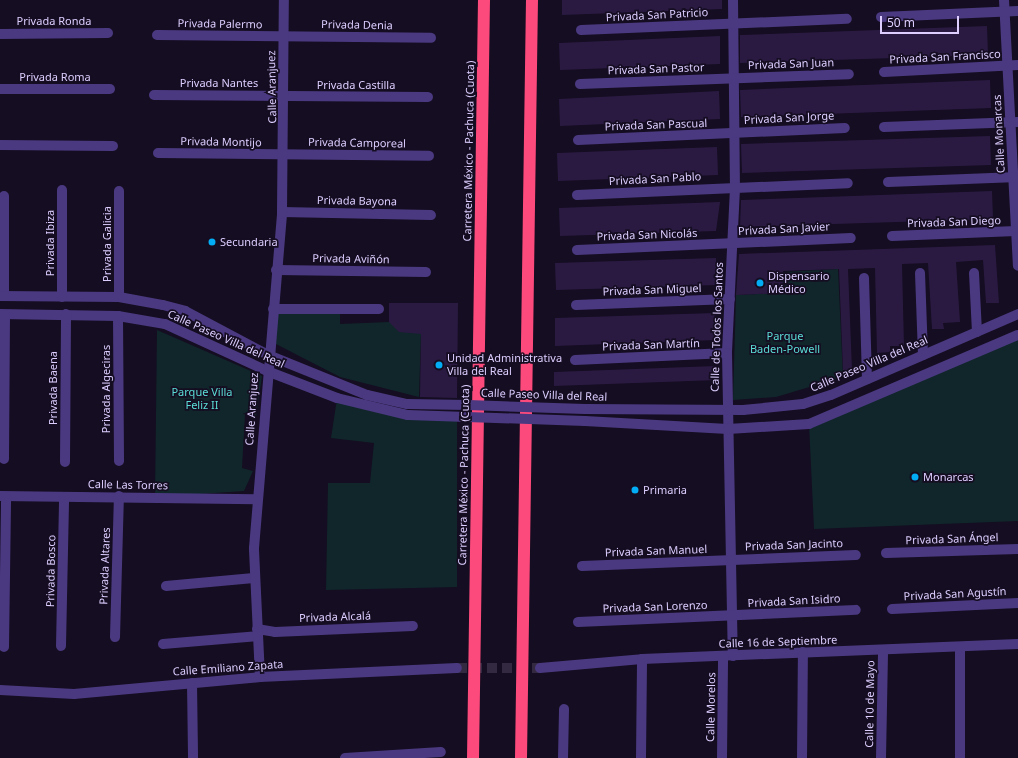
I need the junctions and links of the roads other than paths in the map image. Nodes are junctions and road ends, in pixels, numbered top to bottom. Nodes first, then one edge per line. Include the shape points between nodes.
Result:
1 (284, 0) edge
2 (484, 0) edge
3 (532, 0) edge
4 (733, 0) edge
5 (1004, 0) edge
6 (1018, 10) edge
7 (1005, 12) junction
8 (881, 17) dead end
9 (847, 19) dead end
10 (734, 23) junction
11 (581, 30) dead end
12 (108, 33) dead end
13 (0, 34) edge
14 (157, 35) dead end
15 (283, 37) junction
16 (431, 38) dead end
17 (1013, 66) edge
18 (884, 72) dead end
19 (850, 74) dead end
20 (734, 78) junction
21 (580, 84) dead end
22 (0, 89) edge
23 (110, 89) dead end
24 (154, 95) dead end
25 (284, 96) junction
26 (428, 97) dead end
27 (1014, 122) edge
28 (884, 127) dead end
29 (845, 128) dead end
30 (736, 133) junction
31 (578, 140) dead end
32 (0, 145) edge
33 (113, 146) dead end
34 (158, 152) dead end
35 (284, 155) junction
36 (429, 156) dead end
37 (1016, 177) edge
38 (888, 182) dead end
39 (848, 183) dead end
40 (735, 188) junction
41 (62, 190) dead end
42 (119, 191) dead end
43 (577, 195) dead end
44 (4, 196) dead end
45 (282, 212) junction
46 (431, 215) dead end
47 (1016, 231) junction
48 (892, 236) dead end
49 (851, 238) dead end
50 (719, 244) joint
51 (732, 244) junction
52 (577, 250) dead end
53 (1018, 266) edge
54 (276, 270) junction
55 (426, 272) dead end
56 (920, 274) dead end
57 (974, 274) dead end
58 (864, 278) dead end
59 (2, 296) edge
60 (62, 297) junction
61 (119, 297) junction
62 (730, 299) junction
63 (576, 304) dead end
64 (273, 309) junction
65 (379, 309) dead end
66 (2, 314) edge
67 (66, 314) junction
68 (1018, 314) edge
69 (118, 316) junction
70 (977, 332) junction
71 (1018, 335) edge
72 (727, 353) junction
73 (268, 355) junction
74 (923, 355) junction
75 (575, 360) dead end
76 (267, 371) junction
77 (867, 379) junction
78 (728, 410) junction
79 (728, 429) junction
80 (4, 459) dead end
81 (119, 461) dead end
82 (64, 462) dead end
83 (3, 496) edge
84 (119, 496) junction
85 (64, 497) junction
86 (256, 499) junction
87 (1018, 549) edge
88 (886, 553) dead end
89 (856, 555) dead end
90 (732, 560) junction
91 (582, 566) dead end
92 (254, 578) junction
93 (166, 586) dead end
94 (1018, 603) edge
95 (892, 609) dead end
96 (856, 610) dead end
97 (732, 616) junction
98 (578, 622) dead end
99 (413, 626) dead end
100 (258, 633) junction
101 (115, 637) dead end
102 (163, 644) dead end
103 (1018, 644) edge
104 (61, 646) dead end
105 (4, 647) dead end
106 (960, 647) junction
107 (883, 650) junction
108 (803, 652) junction
109 (728, 656) junction
110 (642, 659) junction
111 (457, 668) tunnel mouth
112 (540, 668) tunnel mouth
113 (260, 677) junction
114 (192, 683) junction
115 (0, 690) edge
116 (564, 709) dead end
117 (441, 752) dead end
118 (193, 758) edge
119 (345, 758) edge
120 (473, 758) edge
121 (521, 758) edge
122 (563, 758) edge
123 (641, 758) edge
124 (722, 758) edge
125 (802, 758) edge
126 (881, 758) edge
127 (960, 758) edge

1 - 15 street, Calle Aranjuez
2 - 120 highway, Carretera México - Pachuca (Cuota)
3 - 121 highway
4 - 10 street, Calle de Todos los Santos
5 - 7 street, Calle Monarcas
6 - 7 street
7 - 8 street
7 - 17 street, Calle Monarcas
9 - 10 street, Privada San Patricio
10 - 11 street, Privada San Patricio
10 - 20 street, Calle de Todos los Santos
12 - 13 street, Privada Ronda
14 - 15 street, Privada Palermo
15 - 16 street, Privada Denia
15 - 25 street, Calle Aranjuez
17 - 18 street, Privada San Francisco
17 - 27 street, Calle Monarcas
19 - 20 street, Privada San Juan
20 - 21 street, Privada San Pastor
20 - 30 street, Calle de Todos los Santos
22 - 23 street, Privada Roma
24 - 25 street, Privada Nantes
25 - 26 street, Privada Castilla
25 - 35 street, Calle Aranjuez
27 - 28 street
27 - 37 street, Calle Monarcas
29 - 30 street, Privada San Jorge
30 - 31 street, Privada San Pascual
30 - 40 street, Calle de Todos los Santos
32 - 33 street
34 - 35 street, Privada Montijo
35 - 36 street, Privada Camporeal
35 - 45 street, Calle Aranjuez
37 - 38 street
37 - 47 street, Calle Monarcas
39 - 40 street, Privada San Pablo
40 - 43 street, Privada San Pablo
40 - 51 street, Calle de Todos los Santos
41 - 60 street, Privada Ibiza
42 - 61 street, Privada Galicia
44 - 59 street
45 - 46 street, Privada Bayona
45 - 54 street, Calle Aranjuez
47 - 48 street, Privada San Diego
47 - 53 street, Calle Monarcas
49 - 51 street, Privada San Javier
50 - 51 street, Privada San Javier
50 - 52 street, Privada San Nicolás
51 - 62 street, Calle de Todos los Santos
54 - 55 street, Privada Aviñón
54 - 64 street, Calle Aranjuez
56 - 74 street
57 - 70 street
58 - 77 street
59 - 60 street, Calle Paseo Villa del Real
60 - 61 street, Calle Paseo Villa del Real
61 - 73 street, Calle Paseo Villa del Real via 185,311
62 - 63 street, Privada San Miguel
62 - 72 street, Calle de Todos los Santos
64 - 65 street
64 - 73 street, Calle Aranjuez
66 - 67 street, Calle Paseo Villa del Real
66 - 80 street
67 - 69 street, Calle Paseo Villa del Real
67 - 82 street, Privada Baena
68 - 70 street, Calle Paseo Villa del Real
69 - 76 street, Calle Paseo Villa del Real via 165,324
69 - 81 street, Privada Algeciras
70 - 74 street, Calle Paseo Villa del Real
71 - 79 street, Calle Paseo Villa del Real via 815,421 777,428
72 - 75 street, Privada San Martín
72 - 78 street, Calle de Todos los Santos
73 - 76 street, Calle Aranjuez
73 - 78 street, Calle Paseo Villa del Real, bridge via 367,395 407,404
74 - 77 street, Calle Paseo Villa del Real
76 - 79 street, Calle Paseo Villa del Real, bridge via 370,408 408,415 585,420
76 - 86 street, Calle Aranjuez
77 - 78 street, Calle Paseo Villa del Real via 803,404 779,409
78 - 79 street, Calle de Todos los Santos
79 - 90 street, Calle de Todos los Santos
83 - 85 street, Calle Las Torres
83 - 105 street
84 - 85 street, Calle Las Torres
84 - 86 street, Calle Las Torres
84 - 101 street, Privada Altares
85 - 104 street, Privada Bosco
86 - 92 street, Calle Aranjuez
87 - 88 street, Privada San Ángel
89 - 90 street, Privada San Jacinto
90 - 91 street, Privada San Manuel
90 - 97 street, Calle de Todos los Santos
92 - 93 street
92 - 100 street, Calle Aranjuez
94 - 95 street, Privada San Agustín
96 - 97 street, Privada San Isidro
97 - 98 street, Privada San Lorenzo
97 - 109 street, Calle de Todos los Santos
99 - 100 street, Privada Alcalá
100 - 102 street, Privada Alcalá
100 - 113 street, Calle Aranjuez
103 - 106 street, Calle 16 de Septiembre
106 - 107 street, Calle 16 de Septiembre
106 - 127 street
107 - 108 street, Calle 16 de Septiembre
107 - 126 street, Calle 10 de Mayo
108 - 109 street, Calle 16 de Septiembre
108 - 125 street
109 - 110 street, Calle 16 de Septiembre
109 - 124 street, Calle Morelos
110 - 112 street, Calle 16 de Septiembre
110 - 123 street
111 - 113 street, Calle Emiliano Zapata
113 - 114 street, Calle Emiliano Zapata
114 - 115 street, Calle Emiliano Zapata via 74,694
114 - 118 street
116 - 122 street
117 - 119 street

